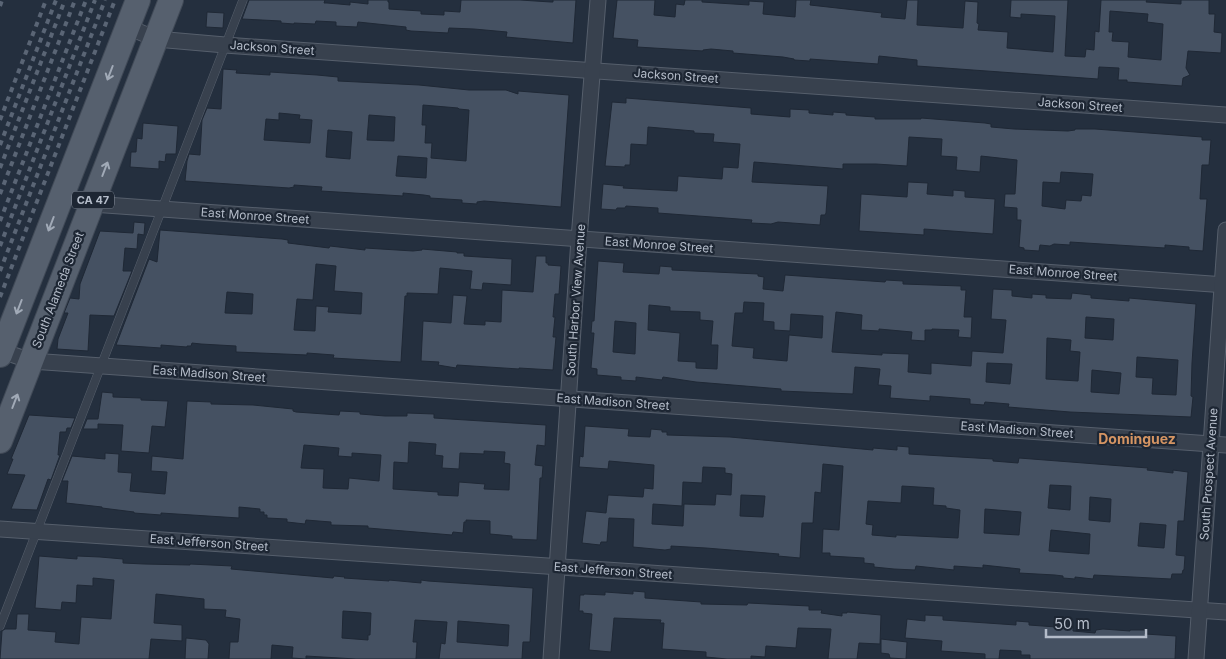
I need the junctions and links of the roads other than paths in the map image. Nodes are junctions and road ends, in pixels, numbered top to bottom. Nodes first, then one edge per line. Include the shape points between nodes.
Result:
1 (138, 0) edge
2 (171, 0) edge
3 (243, 0) edge
4 (598, 0) edge
5 (128, 27) junction
6 (156, 39) junction
7 (225, 45) junction
8 (593, 70) junction
9 (1226, 115) edge
10 (92, 204) junction
11 (162, 210) junction
12 (1226, 230) edge
13 (579, 239) junction
14 (1224, 285) edge
15 (1, 353) edge
16 (31, 361) junction
17 (100, 366) junction
18 (570, 399) junction
19 (0, 441) edge
20 (1218, 445) edge
21 (0, 529) edge
22 (37, 531) junction
23 (558, 567) junction
24 (1199, 610) junction
25 (1226, 612) edge
26 (0, 626) edge
27 (551, 659) edge
28 (1196, 659) edge

1 - 5 main road, CA 47
2 - 6 main road, South Alameda Street / CA 47
3 - 7 lane
4 - 8 street, South Harbor View Avenue
5 - 6 street, Jackson Street
5 -> 15 main road, CA 47
6 - 7 street, Jackson Street
10 -> 6 main road, South Alameda Street / CA 47
7 - 8 street, Jackson Street
7 - 11 lane
8 - 9 street, Jackson Street
8 - 13 street, South Harbor View Avenue
10 - 11 street, East Monroe Street
10 - 16 main road, South Alameda Street / CA 47
11 - 13 street, East Monroe Street
11 - 17 lane
12 - 14 street, South Prospect Avenue
13 - 14 street, East Monroe Street
13 - 18 street, South Harbor View Avenue
14 - 20 street, South Prospect Avenue
15 - 16 street, East Madison Street
16 - 17 street, East Madison Street
19 -> 16 main road, South Alameda Street / CA 47
17 - 18 street, East Madison Street
17 - 22 lane
18 - 20 street, East Madison Street
18 - 23 street, South Harbor View Avenue
20 - 24 street, South Prospect Avenue
21 - 22 street, East Jefferson Street
22 - 23 street, East Jefferson Street
22 - 26 lane
23 - 24 street, East Jefferson Street
23 - 27 street, South Harbor View Avenue
24 - 25 street, East Jefferson Street
24 - 28 street, South Prospect Avenue

